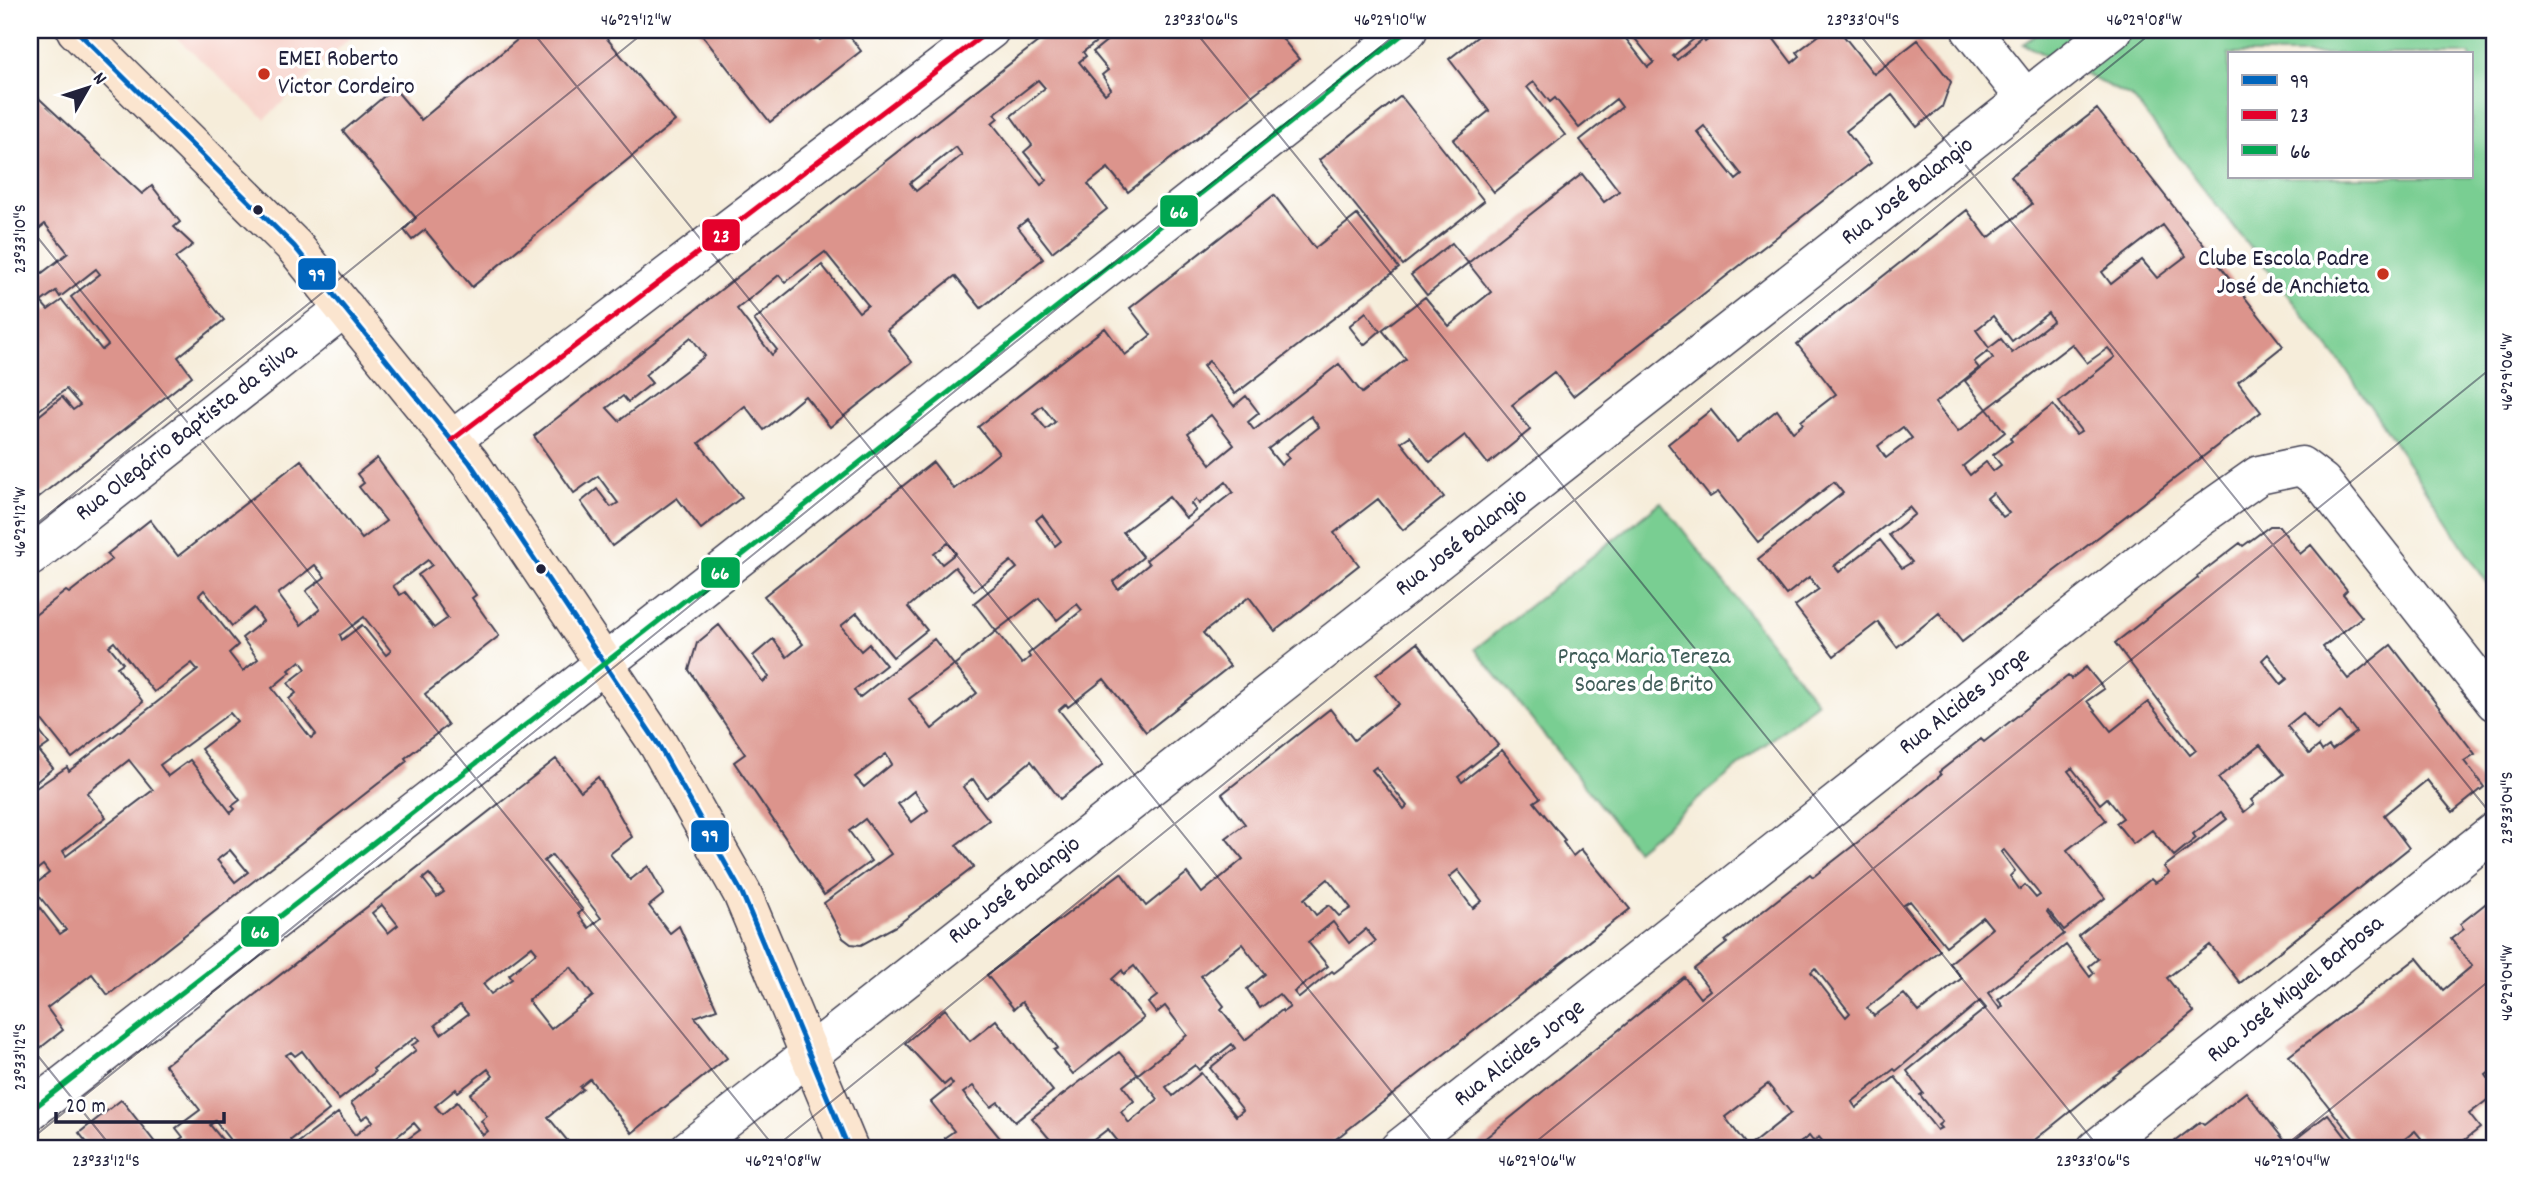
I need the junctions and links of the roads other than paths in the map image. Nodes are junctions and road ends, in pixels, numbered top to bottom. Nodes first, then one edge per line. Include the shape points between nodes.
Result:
1 (76, 30) edge
2 (990, 30) edge
3 (1408, 30) edge
4 (1972, 30) edge
5 (2113, 30) edge
6 (2026, 99) junction
7 (345, 308) junction
8 (452, 440) junction
9 (30, 557) edge
10 (605, 664) junction
11 (2495, 702) edge
12 (2495, 831) edge
13 (810, 1054) junction
14 (30, 1111) edge
15 (689, 1149) edge
16 (849, 1149) edge
17 (1399, 1149) edge
18 (2096, 1149) edge

1 - 7 street via 294,246
2 - 8 street
3 - 10 street
4 - 6 street
5 - 6 street, Rua José Balangio
6 - 13 street, Rua José Balangio
7 - 8 street
7 - 9 street, Rua Olegário Baptista da Silva
8 - 10 street
10 - 13 street via 658,744 742,893
10 - 14 street
11 - 17 street, Rua Alcides Jorge via 2322,482 2301,467 2259,475 2198,518
12 - 18 street, Rua José Miguel Barbosa
13 - 15 street, Rua José Balangio
13 - 16 street

